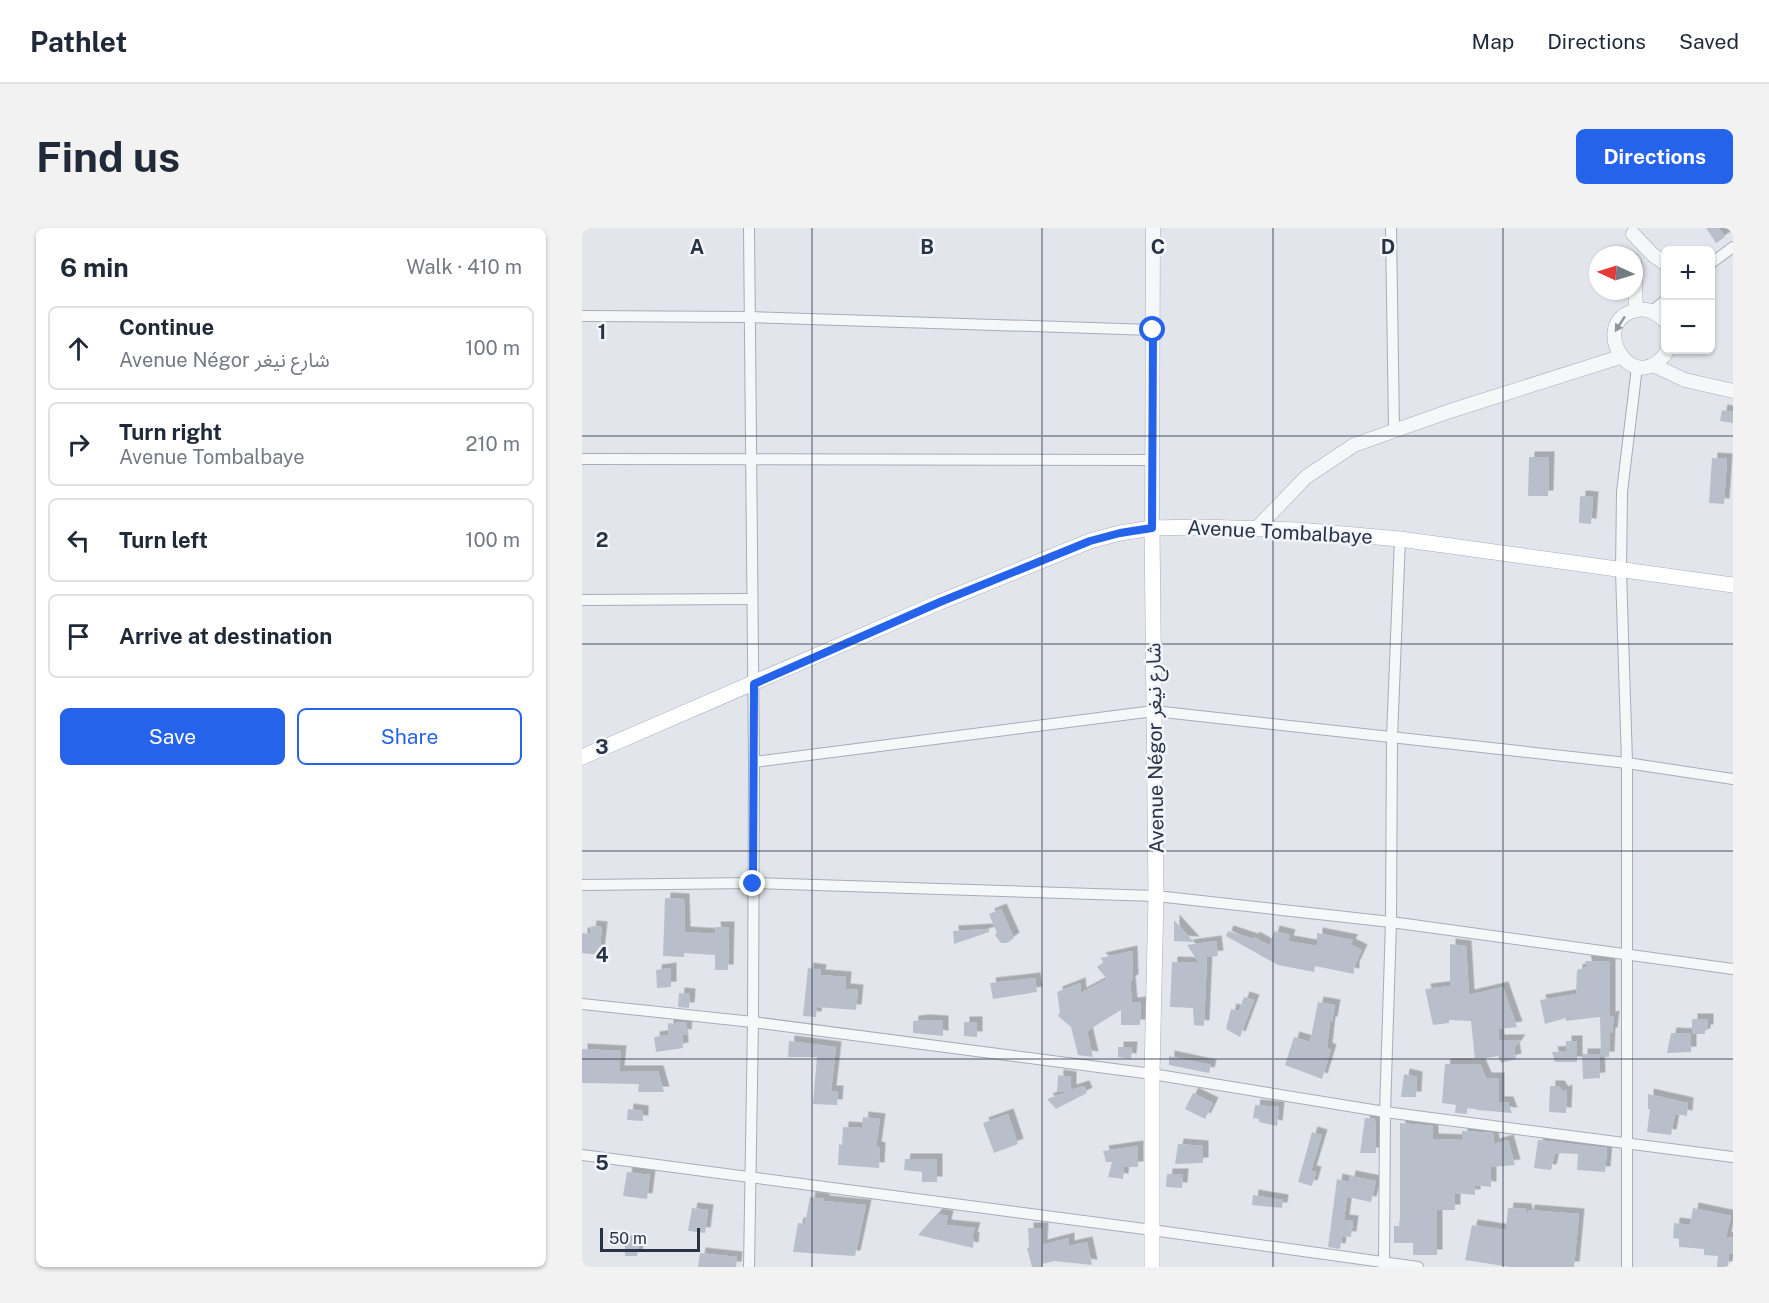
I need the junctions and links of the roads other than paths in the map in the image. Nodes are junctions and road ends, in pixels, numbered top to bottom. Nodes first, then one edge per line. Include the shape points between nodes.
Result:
1 (749, 228) edge
2 (1153, 228) edge
3 (1391, 228) edge
4 (1633, 231) edge
5 (1634, 246) edge
6 (1733, 247) edge
7 (1715, 260) edge
8 (1661, 261) edge
9 (1636, 300) edge
10 (1661, 303) edge
11 (1636, 310) junction
12 (1652, 311) junction
13 (582, 316) edge
14 (1661, 316) edge
15 (748, 317) junction
16 (1153, 330) junction
17 (1666, 354) edge
18 (1620, 357) junction
19 (1653, 365) junction
20 (1637, 366) junction
21 (1733, 391) edge
22 (1394, 430) junction
23 (582, 459) edge
24 (752, 460) junction
25 (1153, 460) junction
26 (1258, 527) junction
27 (1152, 528) junction
28 (1400, 539) junction
29 (1621, 571) junction
30 (1733, 585) edge
31 (752, 599) junction
32 (582, 600) edge
33 (754, 684) junction
34 (1154, 711) junction
35 (1392, 737) junction
36 (582, 757) edge
37 (754, 762) junction
38 (1627, 763) junction
39 (1733, 779) edge
40 (753, 884) junction
41 (582, 885) edge
42 (1156, 896) junction
43 (1391, 922) junction
44 (1627, 955) junction
45 (1733, 969) edge
46 (582, 1004) edge
47 (753, 1022) junction
48 (1152, 1074) junction
49 (1385, 1112) junction
50 (1626, 1142) junction
51 (582, 1155) edge
52 (1733, 1157) edge
53 (750, 1177) junction
54 (1152, 1230) junction
55 (1384, 1265) edge
56 (749, 1267) edge
57 (1152, 1267) edge
58 (1418, 1267) edge
59 (1627, 1267) edge

1 - 15 street
2 - 16 street, Avenue Négor شارع نيغر
3 - 22 street
4 - 5 street
4 - 8 street
6 - 7 street
9 - 11 street
10 - 12 street
11 - 12 street
11 -> 18 street via 1620,320 1615,329
12 - 14 street
13 - 15 street
15 - 16 street
15 - 24 street
16 - 25 street, Avenue Négor شارع نيغر
17 - 19 street
18 - 20 street
18 - 22 street
19 - 20 street
19 - 21 street via 1685,380
20 - 29 street via 1622,492
22 - 26 street via 1354,445 1306,477
23 - 24 street
24 - 25 street
24 - 31 street
25 - 27 street, Avenue Négor شارع نيغر
26 - 27 main road, Avenue Tombalbaye
26 - 28 main road, Avenue Tombalbaye
27 - 33 main road, Avenue Tombalbaye via 1090,541
27 - 34 main road, Avenue Négor شارع نيغر
28 - 29 main road, Avenue Tombalbaye
28 - 35 street
29 - 30 main road, Avenue Tombalbaye
29 - 38 street
31 - 32 street
31 - 33 street
33 - 36 main road, Avenue Tombalbaye
33 - 37 street
34 - 35 street
34 - 37 street
34 - 42 main road, Avenue Négor شارع نيغر
35 - 38 street
35 - 43 street
37 - 40 street
38 - 39 street
38 - 44 street
40 - 41 street
40 - 42 street
40 - 47 street
42 - 43 street
42 - 48 main road, Avenue Négor شارع نيغر
43 - 44 street
43 - 49 street
44 - 45 street
44 - 50 street
46 - 47 street
47 - 48 street
47 - 53 street
48 - 49 street
48 - 54 main road, Avenue Négor شارع نيغر
49 - 50 street
49 - 55 street
50 - 52 street
50 - 59 street
51 - 53 street
53 - 54 street
53 - 56 street
54 - 55 street
54 - 57 main road, Avenue Négor شارع نيغر
55 - 58 street

